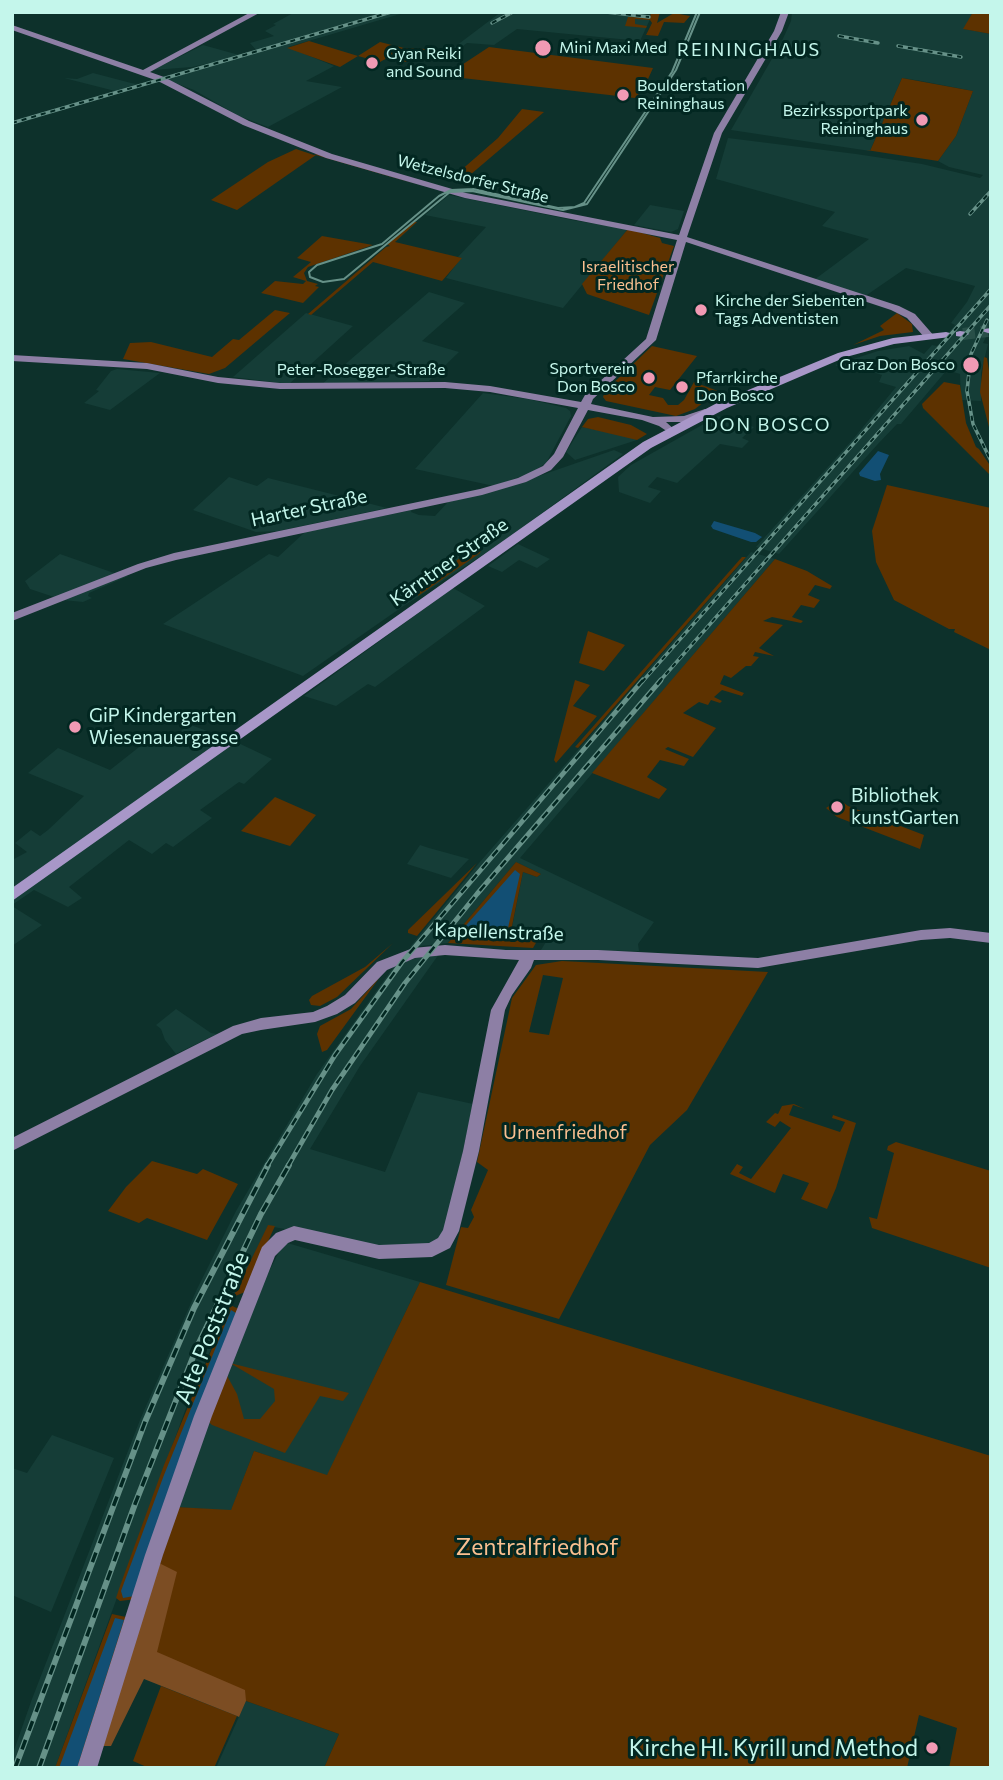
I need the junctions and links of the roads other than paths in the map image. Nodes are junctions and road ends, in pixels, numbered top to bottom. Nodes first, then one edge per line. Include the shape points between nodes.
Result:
1 (257, 12) edge
2 (783, 13) edge
3 (12, 27) edge
4 (143, 73) junction
5 (682, 238) junction
6 (946, 335) tunnel mouth
7 (930, 337) junction
8 (12, 358) edge
9 (723, 405) junction
10 (585, 406) junction
11 (635, 415) junction
12 (671, 431) junction
13 (12, 617) edge
14 (12, 896) edge
15 (991, 939) edge
16 (528, 955) junction
17 (12, 1145) edge
18 (87, 1768) edge

1 - 4 main road
2 - 5 main road via 719,134
3 - 4 main road, Wetzelsdorfer Straße
4 - 5 main road, Wetzelsdorfer Straße via 329,156 498,203
5 - 7 main road, Wetzelsdorfer Straße via 894,308 911,316
5 - 10 main road via 651,340 600,385
6 - 7 main road, Kärntner Straße
7 - 9 main road, Kärntner Straße via 853,351
8 - 10 main road, Peter-Rosegger-Straße via 147,366 280,386 463,386
9 - 11 main road via 685,419
9 - 12 main road, Kärntner Straße
10 - 11 main road, Peter-Rosegger-Straße
10 - 12 main road, Peter-Rosegger-Straße
10 - 13 main road, Harter Straße via 553,463 522,480 174,557
11 - 12 main road, Peter-Rosegger-Straße
12 - 14 main road, Kärntner Straße via 629,456
15 - 16 main road, Kapellenstraße via 950,933 921,935 758,963
16 - 17 main road, Kapellenstraße via 435,950 399,957 332,1010 249,1026 227,1035
16 - 18 main road, Alte Poststraße via 498,1010 471,1150 444,1243 432,1250 379,1252 294,1233 268,1252 202,1416

